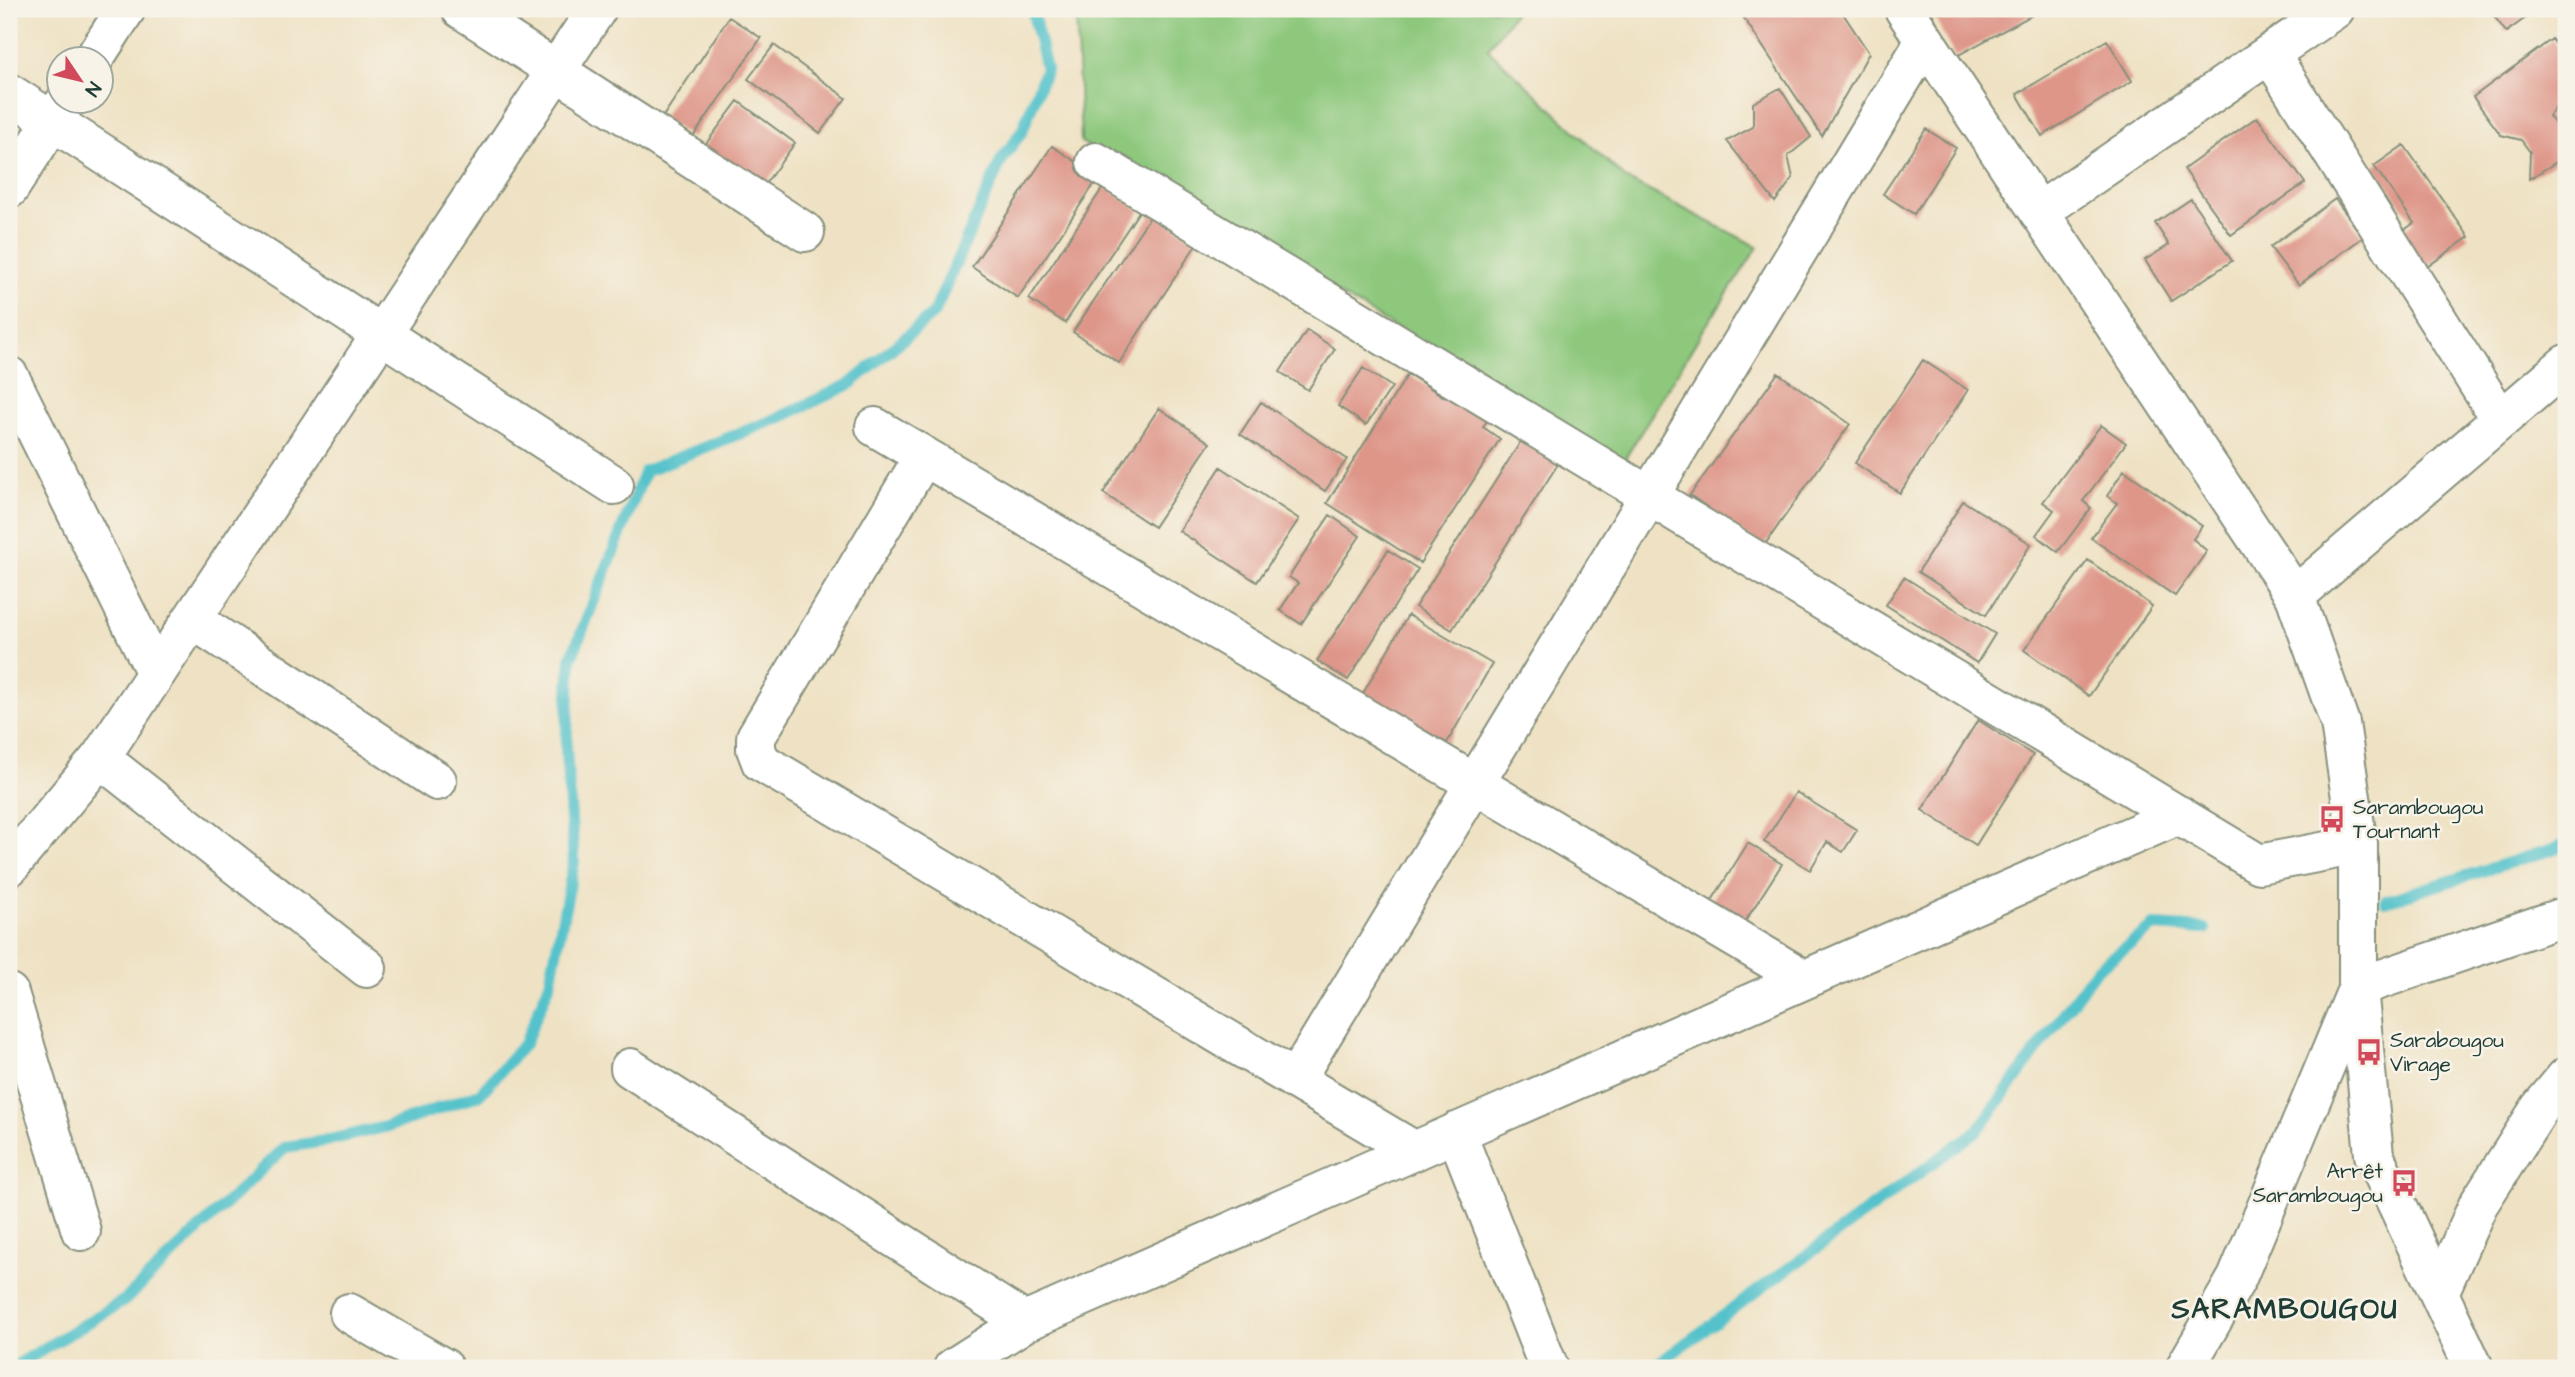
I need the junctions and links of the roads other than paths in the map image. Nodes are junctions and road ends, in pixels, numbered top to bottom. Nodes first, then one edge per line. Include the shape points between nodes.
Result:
1 (126, 9) edge
2 (461, 9) edge
3 (597, 9) edge
4 (1904, 9) edge
5 (2335, 9) edge
6 (1925, 41) junction
7 (102, 46) edge
8 (2270, 54) junction
9 (556, 70) junction
10 (9, 93) edge
11 (46, 106) edge
12 (56, 116) edge
13 (66, 116) edge
14 (1096, 162) dead end
15 (9, 189) edge
16 (2039, 212) junction
17 (805, 232) dead end
18 (381, 335) junction
19 (2566, 364) edge
20 (9, 376) edge
21 (2501, 419) junction
22 (875, 427) dead end
23 (924, 456) junction
24 (614, 485) dead end
25 (1650, 495) junction
26 (2295, 596) junction
27 (192, 620) junction
28 (156, 673) junction
29 (100, 758) junction
30 (437, 781) dead end
31 (1475, 784) junction
32 (2179, 815) junction
33 (2358, 845) junction
34 (9, 867) edge
35 (2566, 916) edge
36 (367, 968) dead end
37 (1804, 979) junction
38 (2358, 987) junction
39 (9, 993) edge
40 (630, 1068) dead end
41 (2566, 1077) edge
42 (1295, 1080) junction
43 (1456, 1132) junction
44 (1415, 1151) junction
45 (81, 1231) dead end
46 (2439, 1293) junction
47 (349, 1313) dead end
48 (1025, 1322) junction
49 (444, 1368) edge
50 (953, 1368) edge
51 (1549, 1368) edge
52 (2185, 1368) edge
53 (2474, 1368) edge

1 - 7 street
2 - 9 street
3 - 9 street
4 - 6 street
5 - 8 street
6 - 16 street
6 - 25 street
8 - 16 street
8 - 21 street
9 - 17 street
9 - 18 street
10 - 11 street
12 - 15 street
13 - 18 street
14 - 25 street
16 - 26 street
18 - 24 street
18 - 27 street
19 - 21 street
20 - 28 street
21 - 26 street
22 - 23 street
23 - 31 street
23 - 42 street via 756,737 761,762
25 - 31 street
25 - 32 street
26 - 33 street via 2340,723
27 - 28 street
27 - 30 street
28 - 29 street
29 - 34 street
29 - 36 street
31 - 37 street
31 - 42 street
32 - 33 street via 2259,863
32 - 37 street
33 - 38 street
35 - 38 street
37 - 43 street
38 - 46 street via 2374,1155
38 - 52 street via 2237,1278
39 - 45 street
40 - 48 street
41 - 46 street via 2540,1108 2478,1205
42 - 44 street
43 - 44 street
43 - 51 street
44 - 48 street
46 - 53 street
47 - 49 street
48 - 50 street

